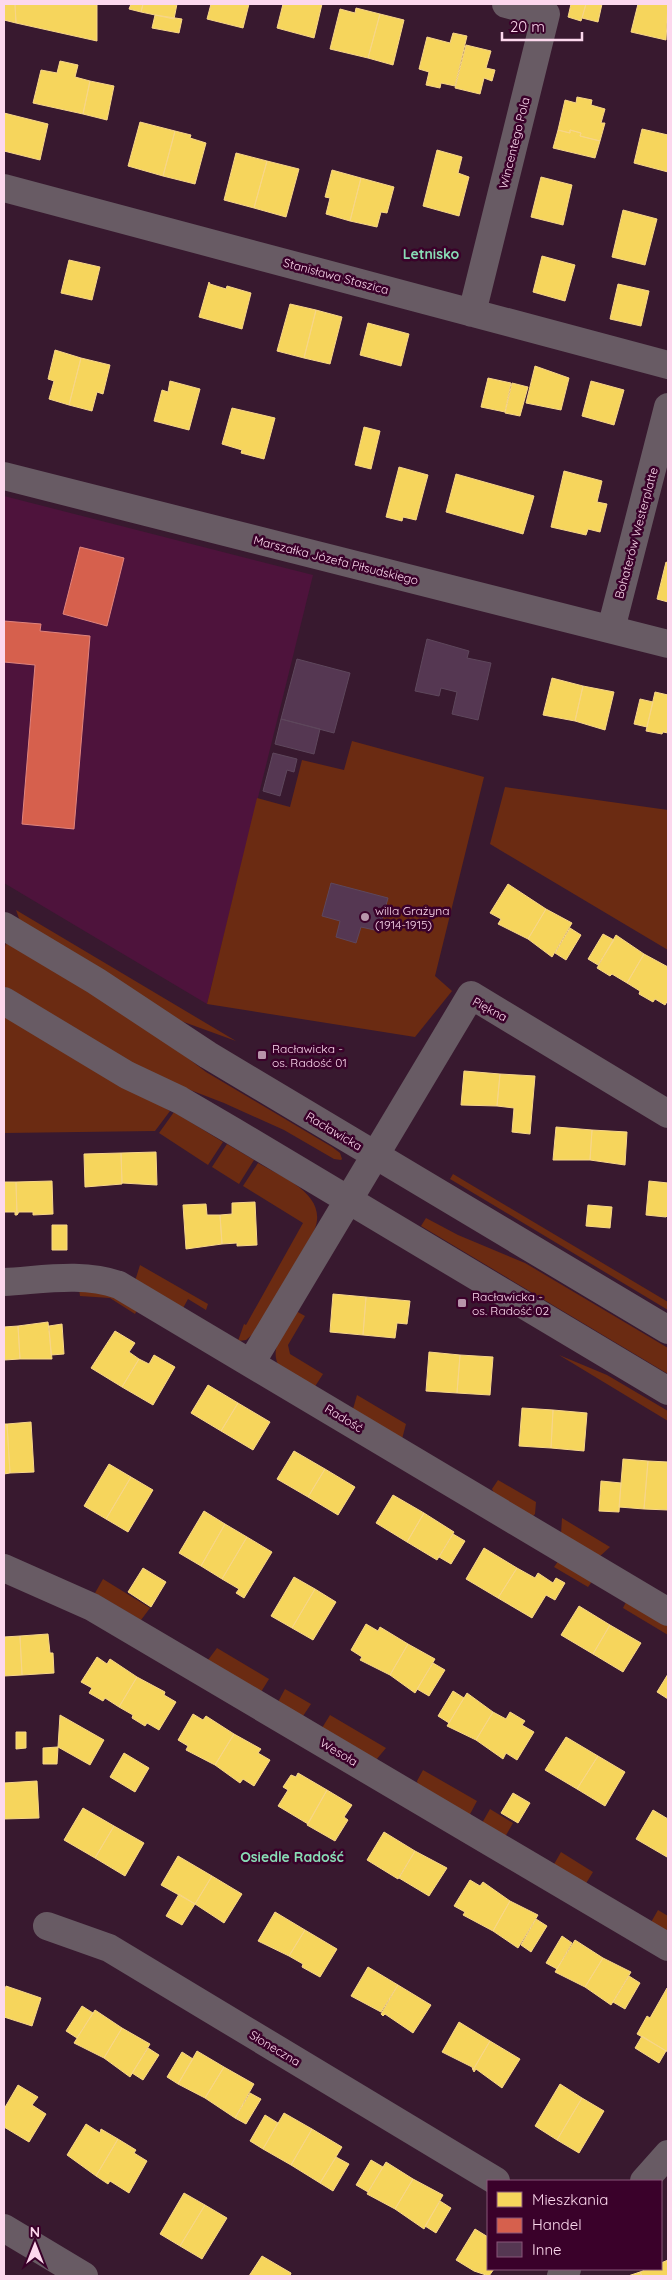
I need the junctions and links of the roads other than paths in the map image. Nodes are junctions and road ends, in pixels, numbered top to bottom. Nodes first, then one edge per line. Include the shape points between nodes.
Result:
1 (506, 4) edge
2 (4, 188) edge
3 (472, 313) junction
4 (668, 365) edge
5 (668, 407) edge
6 (4, 476) edge
7 (611, 629) junction
8 (668, 644) edge
9 (4, 926) edge
10 (4, 1001) edge
11 (668, 1114) edge
12 (375, 1155) junction
13 (348, 1200) junction
14 (4, 1282) edge
15 (668, 1330) edge
16 (251, 1363) junction
17 (668, 1390) edge
18 (4, 1568) edge
19 (668, 1612) edge
20 (47, 1926) dead end
21 (668, 1947) edge
22 (668, 2154) edge
23 (494, 2180) edge
24 (645, 2180) edge
25 (4, 2228) edge
26 (84, 2276) edge

1 - 3 street, Wincentego Pola via 546,14
2 - 3 street, Stanisława Staszica
3 - 4 street, Stanisława Staszica
5 - 7 street, Bohaterów Westerplatte
6 - 7 street, Marszałka Józefa Piłsudskiego
7 - 8 street, Marszałka Józefa Piłsudskiego
9 - 12 street, Racławicka via 96,981 208,1055
10 - 13 street
11 - 12 street, Piękna via 471,995
12 - 13 street
12 - 15 street, Racławicka
13 - 16 street
13 - 17 street
14 - 16 street, Radość via 70,1278 111,1282
16 - 19 street, Radość
18 - 21 street, Wesoła via 92,1607
20 - 23 street, Słoneczna via 109,1948
22 - 24 street
25 - 26 street

